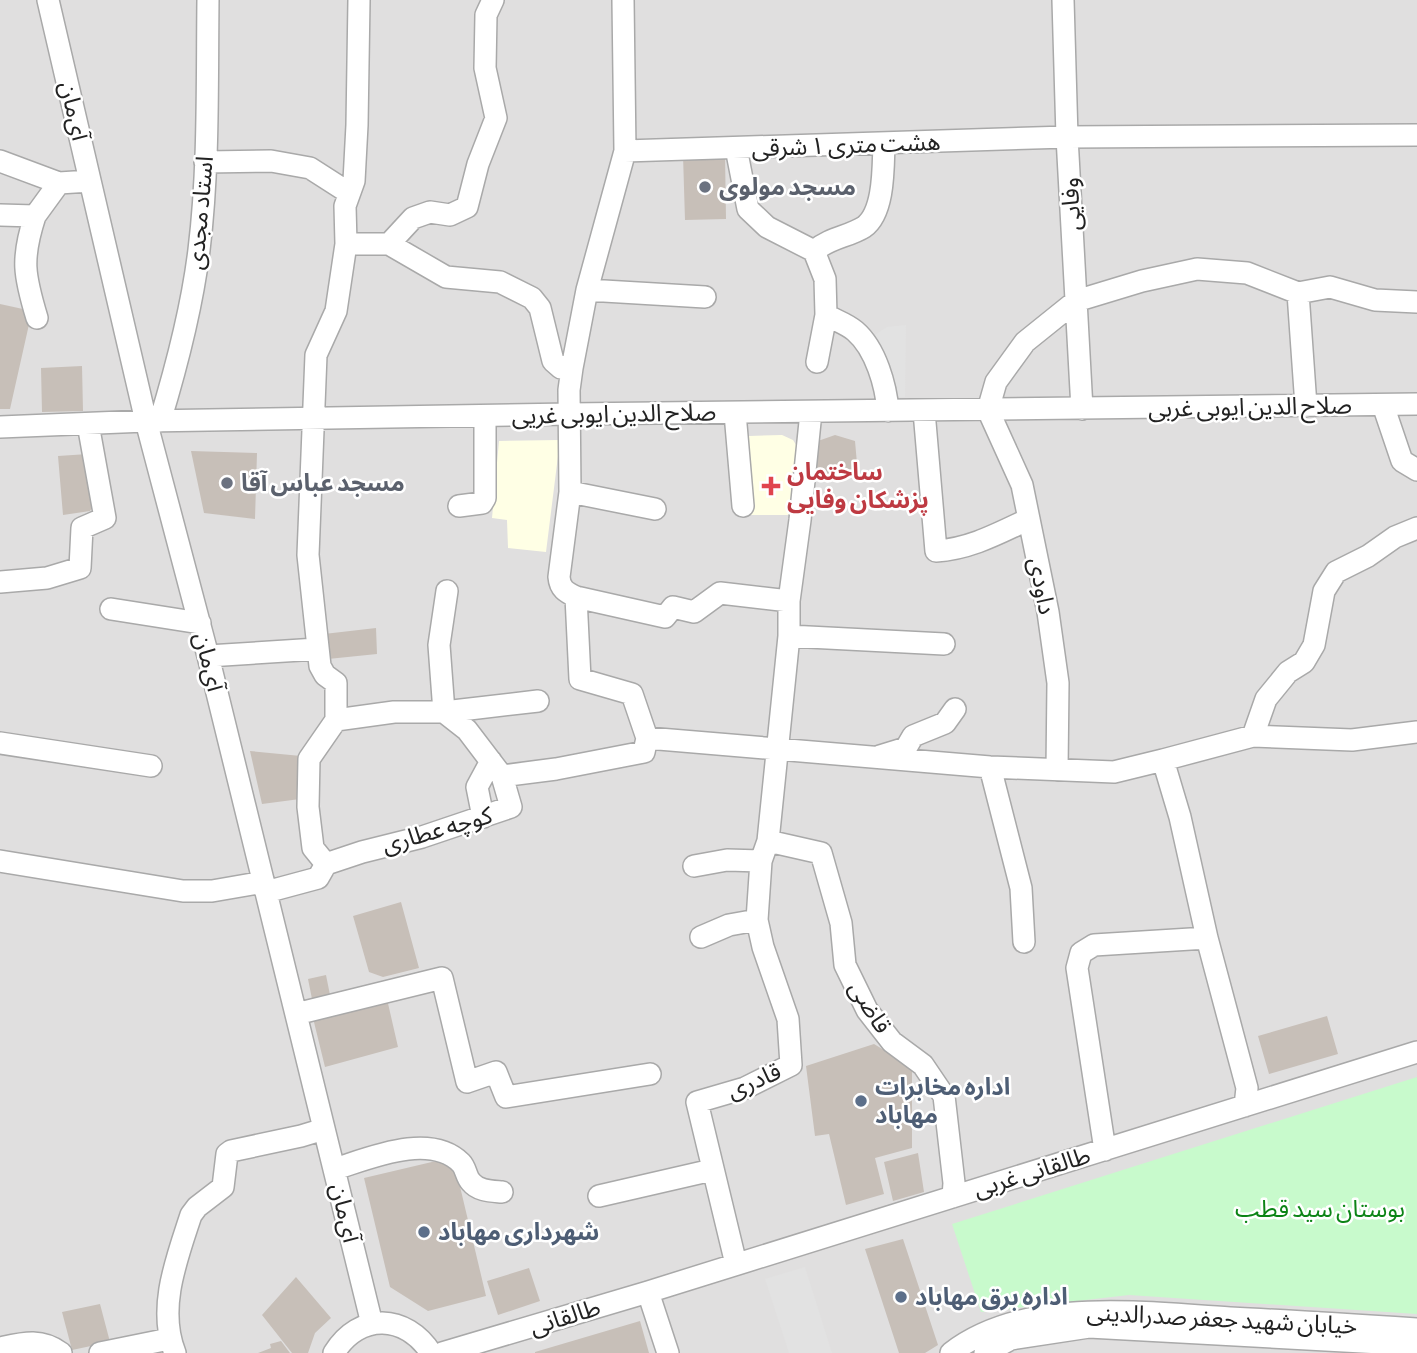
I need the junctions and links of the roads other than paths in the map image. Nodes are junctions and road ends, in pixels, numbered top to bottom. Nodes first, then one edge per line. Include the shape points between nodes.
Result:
1 (48, 0) edge
2 (208, 0) edge
3 (359, 0) edge
4 (493, 0) edge
5 (622, 0) edge
6 (1063, 0) edge
7 (1417, 135) edge
8 (1067, 137) junction
9 (884, 143) junction
10 (736, 148) junction
11 (625, 151) junction
12 (0, 162) edge
13 (205, 162) junction
14 (90, 181) junction
15 (59, 183) junction
16 (349, 193) junction
17 (0, 215) edge
18 (35, 216) junction
19 (346, 244) junction
20 (389, 244) junction
21 (814, 251) junction
22 (587, 290) junction
23 (1298, 293) junction
24 (705, 297) dead end
25 (1076, 301) junction
26 (1417, 302) edge
27 (826, 315) junction
28 (37, 318) dead end
29 (817, 362) dead end
30 (572, 368) junction
31 (1417, 404) edge
32 (1383, 405) junction
33 (1306, 406) junction
34 (1082, 409) junction
35 (988, 410) junction
36 (888, 411) junction
37 (924, 411) junction
38 (811, 412) junction
39 (735, 413) junction
40 (570, 414) junction
41 (485, 416) junction
42 (313, 419) junction
43 (153, 421) junction
44 (88, 424) junction
45 (0, 427) edge
46 (1417, 470) edge
47 (570, 492) junction
48 (459, 506) dead end
49 (743, 506) dead end
50 (655, 509) dead end
51 (1029, 519) junction
52 (1417, 528) edge
53 (0, 582) edge
54 (447, 591) dead end
55 (576, 597) junction
56 (789, 601) junction
57 (111, 609) dead end
58 (200, 623) junction
59 (789, 636) junction
60 (944, 644) dead end
61 (317, 649) junction
62 (208, 656) junction
63 (538, 701) dead end
64 (955, 709) dead end
65 (444, 712) junction
66 (336, 720) junction
67 (1417, 732) edge
68 (1253, 736) junction
69 (647, 738) junction
70 (0, 743) edge
71 (777, 750) junction
72 (873, 758) junction
73 (1163, 760) junction
74 (151, 766) dead end
75 (990, 768) junction
76 (496, 769) junction
77 (1057, 770) junction
78 (483, 817) junction
79 (764, 851) junction
80 (0, 861) edge
81 (327, 864) junction
82 (694, 866) dead end
83 (265, 887) junction
84 (757, 919) junction
85 (701, 937) dead end
86 (1207, 938) junction
87 (1024, 942) dead end
88 (296, 1014) junction
89 (1417, 1052) edge
90 (650, 1074) dead end
91 (1245, 1106) junction
92 (324, 1129) junction
93 (1105, 1150) junction
94 (335, 1169) junction
95 (712, 1170) junction
96 (502, 1192) dead end
97 (599, 1196) dead end
98 (953, 1197) junction
99 (736, 1264) junction
100 (648, 1292) junction
101 (372, 1324) junction
102 (1417, 1329) edge
103 (1417, 1345) edge
104 (172, 1346) edge
105 (0, 1348) edge
106 (61, 1353) edge
107 (100, 1353) edge
108 (334, 1353) edge
109 (431, 1353) edge
110 (442, 1353) edge
111 (667, 1353) edge
112 (951, 1353) edge
113 (985, 1353) edge

1 - 14 street, آی‌مان
2 - 13 street, استاد مجدی
3 - 16 street via 357,125 354,181
4 - 20 street via 486,15 485,68 496,118 467,207 450,215 430,212 413,218
5 - 11 street
6 - 8 street, وفایی
7 - 8 street, هشت متری ۱ شرقی
8 - 9 street, هشت متری ۱ شرقی
8 - 25 street, وفایی
9 - 10 street, هشت متری ۱ شرقی
9 - 21 street via 883,182 865,226 826,241
10 - 11 street, هشت متری ۱ شرقی
10 - 21 street via 748,209 766,227
11 - 22 street
12 - 15 street
13 - 16 street via 271,161 310,168
13 - 43 street, استاد مجدی via 199,250 187,325
14 - 15 street
14 - 43 street, آی‌مان
15 - 18 street
16 - 19 street
17 - 18 street
18 - 28 street via 26,245 26,279
19 - 20 street
19 - 42 street via 336,311 316,355
20 - 30 street via 446,276 500,282 532,298 541,308 553,361 561,368
21 - 27 street via 825,279
22 - 24 street
22 - 30 street
23 - 25 street via 1247,273 1197,269
23 - 26 street via 1330,287 1375,300
23 - 33 street
25 - 34 street, وفایی
25 - 35 street via 1024,342 996,382
27 - 29 street
27 - 36 street via 855,331 870,349 884,380
30 - 40 street
31 - 32 street, صلاح الدین ایوبی غربی
32 - 33 street, صلاح الدین ایوبی غربی
32 - 46 street via 1402,461
33 - 34 street, صلاح الدین ایوبی غربی
34 - 35 street, صلاح الدین ایوبی غریی
35 - 37 street, صلاح الدین ایوبی غریی
35 - 51 street, داودی via 1022,485
36 - 37 street, صلاح الدین ایوبی غریی
36 - 38 street, صلاح الدین ایوبی غریی
37 - 51 street via 936,551 979,542
38 - 39 street, صلاح الدین ایوبی غریی
38 - 56 street, قادری
39 - 40 street, صلاح الدین ایوبی غریی
39 - 49 street
40 - 41 street, صلاح الدین ایوبی غریی
40 - 47 street
41 - 42 street, صلاح الدین ایوبی غریی
41 - 48 street via 485,498 482,503
42 - 43 street, صلاح الدین ایوبی غریی
42 - 61 street via 308,555
43 - 44 street, صلاح الدین ایوبی غریی
43 - 58 street, آی‌مان
44 - 45 street, صلاح الدین ایوبی غریی
44 - 53 street via 105,518 82,528 80,568 47,578
47 - 50 street
47 - 55 street via 559,577 560,585
51 - 77 street, داودی via 1058,683
52 - 68 street via 1336,572 1324,591 1314,645 1304,662 1288,672 1266,699
54 - 65 street via 439,645
55 - 56 street via 665,617 673,607 694,612 720,593
55 - 69 street via 579,679 632,694
56 - 59 street, قادری
57 - 58 street
58 - 62 street, آی‌مان
59 - 60 street
59 - 71 street, قادری
61 - 62 street
61 - 66 street via 325,675 336,683
62 - 83 street, آی‌مان
63 - 65 street
64 - 72 street via 945,723 913,736 906,748
65 - 66 street via 394,712
65 - 76 street via 467,730
66 - 81 street via 309,759 313,848
67 - 68 street via 1352,740
68 - 73 street
69 - 71 street
69 - 76 street, کوچه عطاری via 644,752 556,769
70 - 74 street
71 - 72 street
71 - 79 street, قادری
72 - 75 street
73 - 77 street via 1114,772
73 - 86 street
75 - 77 street
75 - 87 street via 1021,888
76 - 78 street via 477,787
76 - 78 street, کوچه عطاری via 511,807
78 - 81 street, کوچه عطاری
79 - 82 street
79 - 84 street, قادری
79 - 98 street, قاضی via 821,853 841,923 845,965 862,999 892,1042 923,1065 944,1096
80 - 83 street, کوچه عطاری via 183,891
81 - 83 street, کوچه عطاری via 318,878
83 - 88 street, آی‌مان
84 - 85 street
84 - 95 street, قادری via 788,1019 791,1065 746,1088 697,1102
86 - 91 street via 1247,1088
86 - 93 street via 1094,945 1081,953 1077,968
88 - 90 street via 442,978 467,1082 496,1072 506,1097
88 - 92 street, آی‌مان
89 - 91 street, طالقانی غربی
91 - 93 street, طالقانی غربی
92 - 94 street, آی‌مان
92 - 104 street via 228,1154 223,1187 191,1215 169,1285
93 - 98 street, طالقانی غربی
94 - 96 street via 392,1151 447,1151 463,1165 471,1182 484,1191
94 - 101 street, آی‌مان
95 - 97 street
95 - 99 street, قادری
98 - 99 street, طالقانی غربی
99 - 100 street, طالقانی غربی
100 - 110 street, طالقانی
100 - 111 street
101 - 108 street via 357,1329
101 - 109 street via 408,1329
102 - 112 street, خیابان شهید جعفر صدرالدینی via 1094,1310 1005,1324
103 - 113 street, خیابان شهید جعفر صدرالدینی via 1089,1327 1011,1339
104 - 107 street
105 - 106 street via 40,1342

